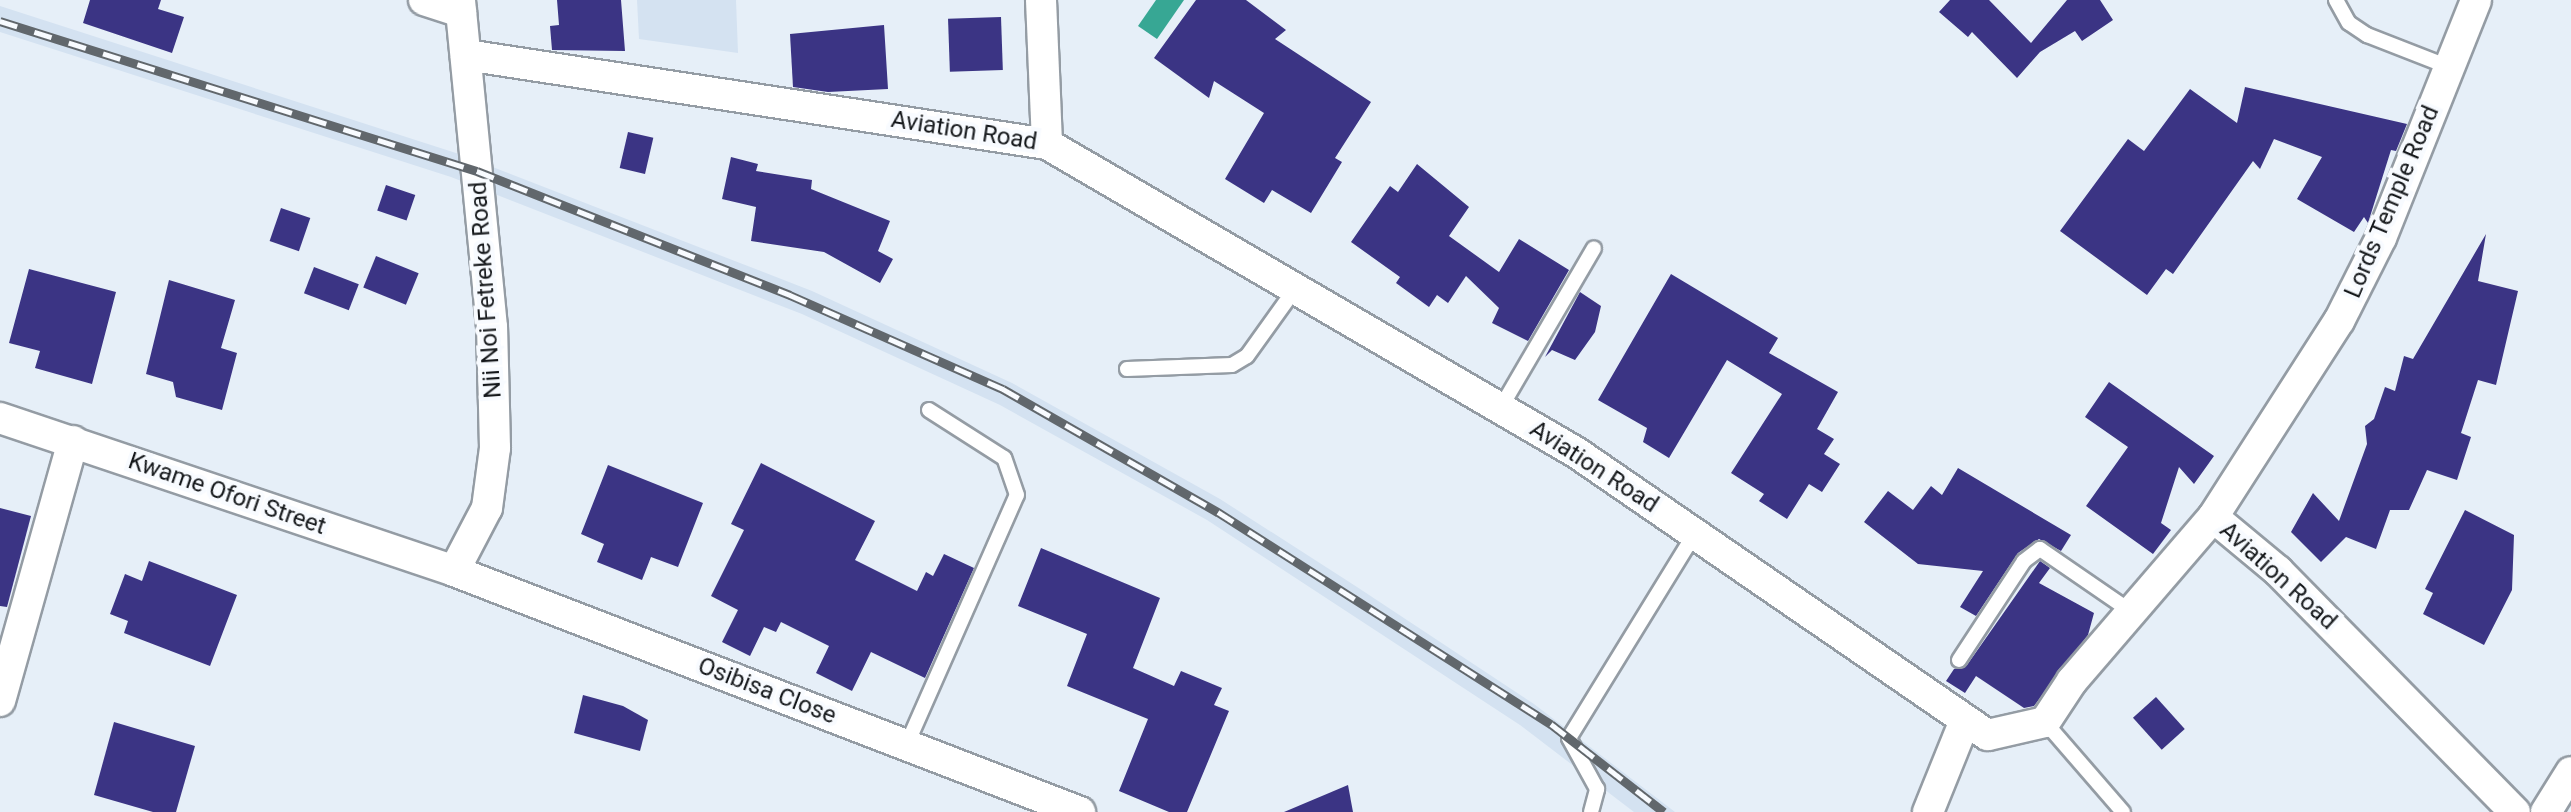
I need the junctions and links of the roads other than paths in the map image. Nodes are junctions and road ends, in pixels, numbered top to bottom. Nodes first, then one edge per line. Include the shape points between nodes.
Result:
1 (424, 0) edge
2 (1041, 0) edge
3 (2336, 0) edge
4 (2476, 0) edge
5 (460, 6) edge
6 (466, 55) junction
7 (2449, 67) junction
8 (1047, 144) junction
9 (1594, 248) dead end
10 (1295, 289) junction
11 (1127, 369) dead end
12 (1500, 409) junction
13 (929, 410) dead end
14 (0, 418) edge
15 (73, 441) junction
16 (2213, 517) junction
17 (1695, 533) junction
18 (454, 571) junction
19 (2134, 613) junction
20 (1959, 660) dead end
21 (0, 701) edge
22 (2045, 722) junction
23 (1964, 723) junction
24 (907, 744) junction
25 (2571, 772) edge
26 (1080, 812) edge
27 (1591, 812) edge
28 (1928, 812) edge
29 (2123, 812) edge
30 (2515, 812) edge
31 (2546, 812) edge

1 - 5 street
2 - 8 street
3 - 7 lane via 2349,23 2367,35
4 - 7 street, Lords Temple Road
5 - 6 street, Nii Noi Fetreke Road
6 - 8 street, Aviation Road
6 - 18 street, Nii Noi Fetreke Road via 492,327 495,448 487,508
7 - 16 street, Lords Temple Road via 2381,238 2339,321
8 - 10 street, Aviation Road
9 - 12 lane
10 - 11 lane via 1247,356 1232,365
10 - 12 street, Aviation Road
12 - 17 street, Aviation Road via 1577,453
13 - 24 lane via 1004,458 1017,495
14 - 15 street, Kwame Ofori Street
15 - 18 street, Kwame Ofori Street
15 - 21 street
16 - 19 street, Aviation Road
16 - 30 street, Aviation Road via 2278,571
17 - 23 street, Aviation Road
17 - 27 lane via 1569,738 1597,789
18 - 24 street, Osibisa Close
19 - 20 lane via 2040,549 2024,561
19 - 22 street, Aviation Road via 2072,681
22 - 23 street, Aviation Road via 1988,735
22 - 29 lane
23 - 28 street
24 - 26 street, Osibisa Close
25 - 31 street

